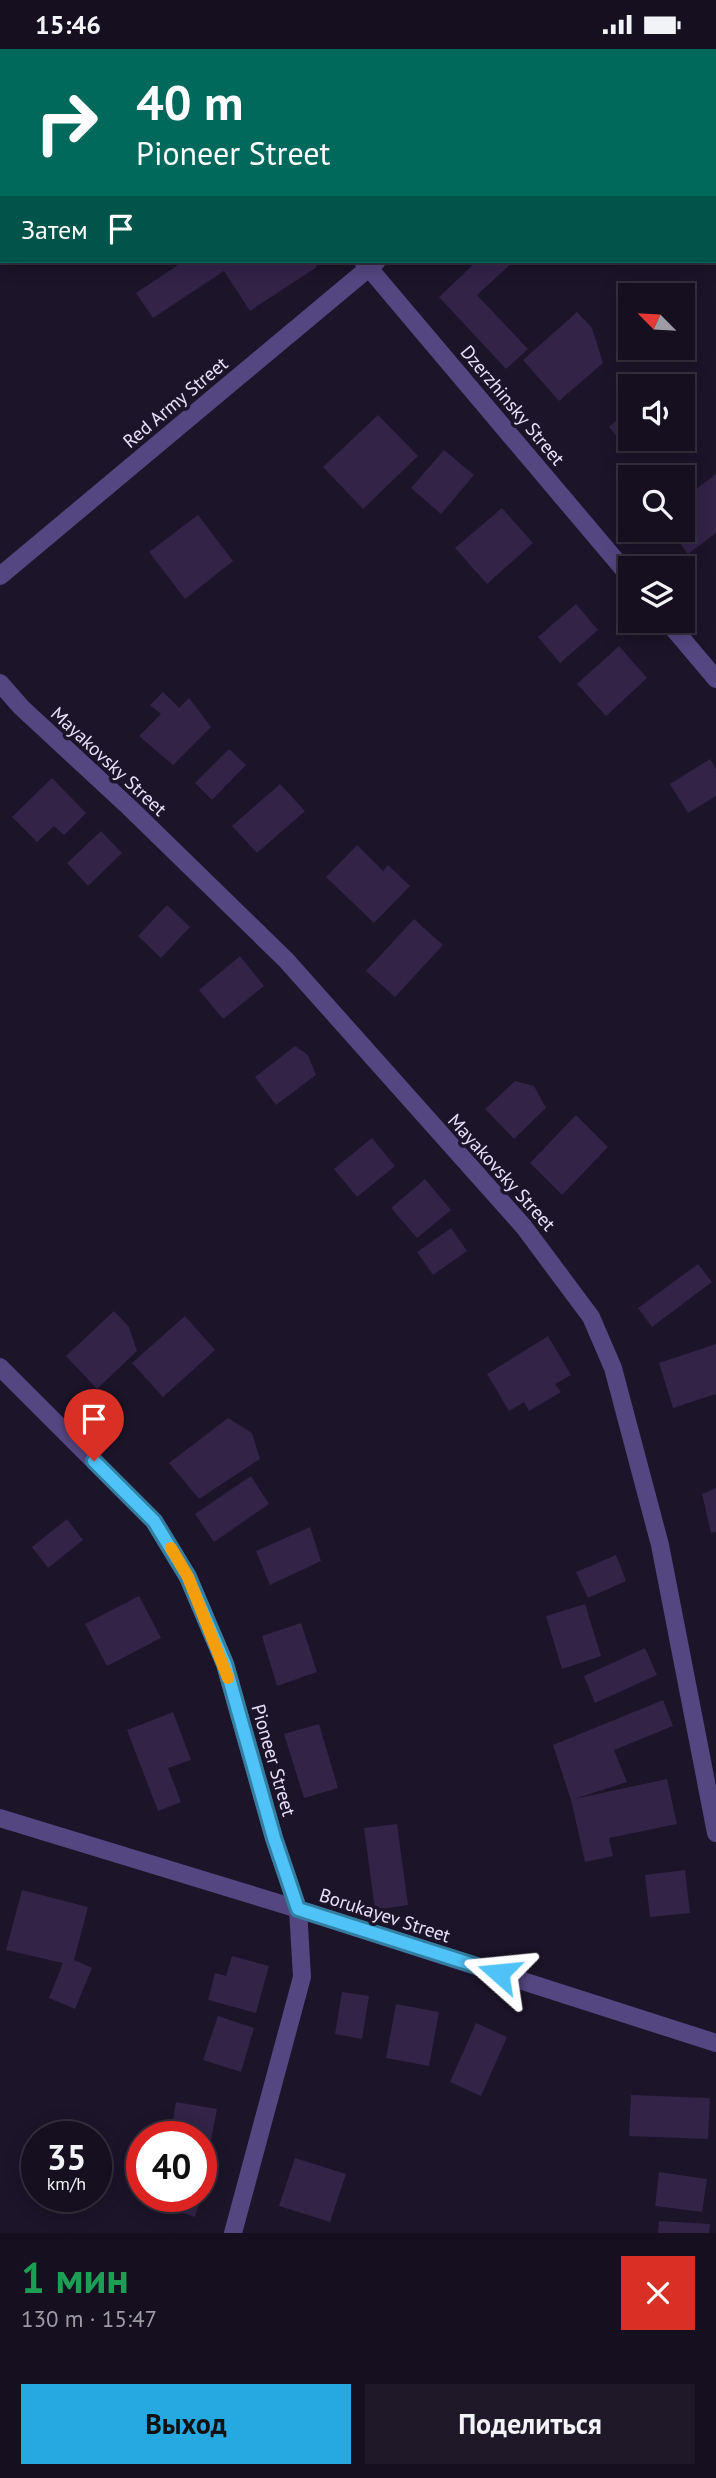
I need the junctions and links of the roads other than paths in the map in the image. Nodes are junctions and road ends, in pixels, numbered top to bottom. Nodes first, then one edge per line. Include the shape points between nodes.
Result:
1 (370, 263) edge
2 (618, 563) edge
3 (0, 576) edge
4 (677, 633) edge
5 (716, 679) edge
6 (0, 683) edge
7 (0, 1367) edge
8 (0, 1818) edge
9 (716, 1833) edge
10 (298, 1909) junction
11 (716, 2043) edge
12 (233, 2233) edge

1 - 2 street, Dzerzhinsky Street
1 - 3 street, Red Army Street
4 - 5 street
6 - 9 street, Mayakovsky Street via 286,960 524,1227 591,1317 613,1368 660,1545
7 - 10 street, Pioneer Street via 154,1521 188,1577 225,1664
8 - 10 street, Borukayev Street
10 - 11 street, Borukayev Street
10 - 12 street, Pioneer Street via 302,1977

